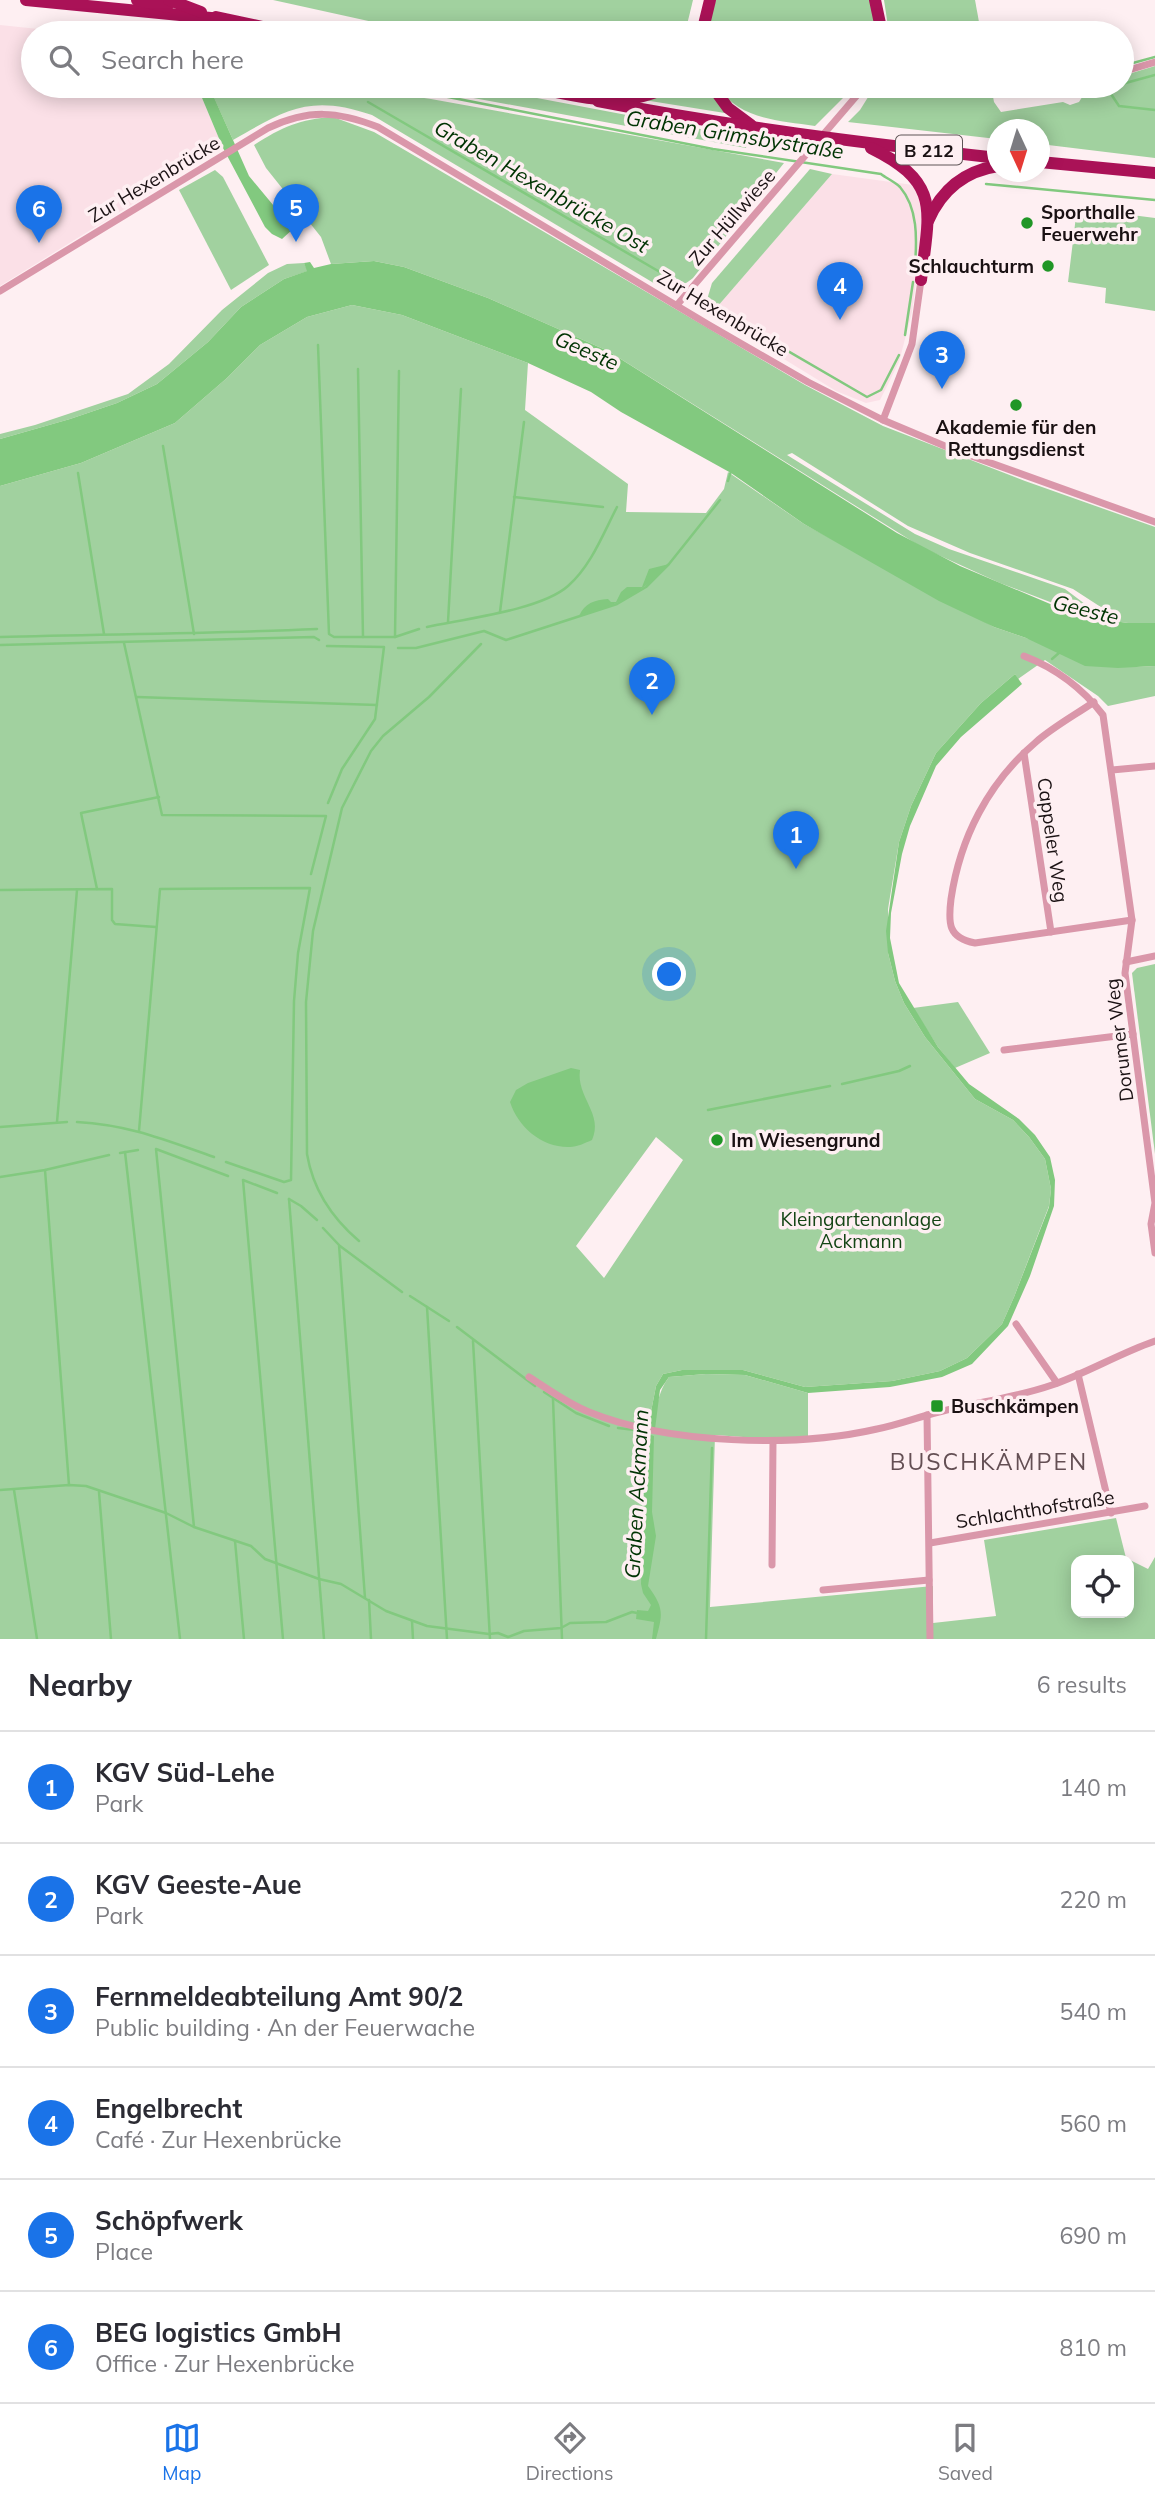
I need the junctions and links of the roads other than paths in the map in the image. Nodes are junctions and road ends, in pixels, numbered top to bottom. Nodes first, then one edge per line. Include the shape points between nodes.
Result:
1 (26, 0) edge
2 (137, 0) edge
3 (169, 0) edge
4 (710, 0) edge
5 (875, 0) edge
6 (154, 8) junction
7 (189, 11) junction
8 (231, 21) edge
9 (705, 21) edge
10 (879, 21) edge
11 (1155, 62) edge
12 (1134, 68) edge
13 (584, 98) edge
14 (624, 98) edge
15 (721, 98) edge
16 (856, 98) edge
17 (598, 101) junction
18 (761, 129) junction
19 (861, 143) junction
20 (987, 157) edge
21 (1050, 163) edge
22 (987, 169) edge
23 (1155, 173) edge
24 (928, 222) junction
25 (921, 280) joint
26 (0, 290) edge
27 (677, 305) junction
28 (883, 420) junction
29 (1155, 522) edge
30 (1024, 656) dead end
31 (1094, 702) junction
32 (1024, 752) junction
33 (1155, 766) edge
34 (1111, 770) junction
35 (1132, 920) junction
36 (1051, 932) junction
37 (1155, 956) edge
38 (1126, 962) junction
39 (1133, 1034) junction
40 (1004, 1050) dead end
41 (1155, 1203) edge
42 (1155, 1253) edge
43 (1016, 1324) dead end
44 (1155, 1341) edge
45 (1078, 1374) junction
46 (529, 1377) dead end
47 (1057, 1383) junction
48 (927, 1415) junction
49 (773, 1441) junction
50 (1145, 1506) dead end
51 (1111, 1513) junction
52 (930, 1543) junction
53 (772, 1565) dead end
54 (929, 1580) junction
55 (823, 1590) dead end
56 (930, 1639) edge

1 - 6 highway
2 - 6 highway
3 - 7 highway
4 - 9 highway
5 - 10 highway
6 - 7 highway
7 - 8 highway
11 - 12 street
13 - 17 highway, B 212
14 - 17 highway
15 - 18 highway
16 - 27 street, Zur Hüllwiese
17 - 18 highway, B 212
18 - 19 highway, B 212
19 - 20 highway, B 212
19 - 24 highway via 894,159 910,173 922,190
21 - 23 highway
22 - 24 highway via 952,186
24 - 25 highway
25 - 28 street via 912,344
26 - 27 street, Zur Hexenbrücke via 276,124 303,115 338,115 378,127
27 - 28 street, Zur Hexenbrücke
28 - 29 street, Zur Hexenbrücke
30 - 31 street via 1045,664
31 - 32 street
31 - 34 street, Dorumer Weg via 1103,715
32 - 36 street, Cappeler Weg
32 - 36 street via 992,790 972,824 956,870 949,914 955,934 975,943
33 - 34 street
34 - 35 street, Dorumer Weg
35 - 36 street
35 - 38 street, Dorumer Weg
37 - 38 street
38 - 39 street, Dorumer Weg
39 - 40 street
39 - 41 street, Dorumer Weg
41 - 42 street, Dorumer Weg via 1151,1224
43 - 47 street
44 - 45 street
45 - 47 street
45 - 51 street
46 - 49 street via 586,1411 619,1423
47 - 48 street via 1027,1394
48 - 49 street via 835,1437
48 - 52 street
49 - 53 street
50 - 51 street, Schlachthofstraße
51 - 52 street, Schlachthofstraße
52 - 54 street
54 - 55 street
54 - 56 street

